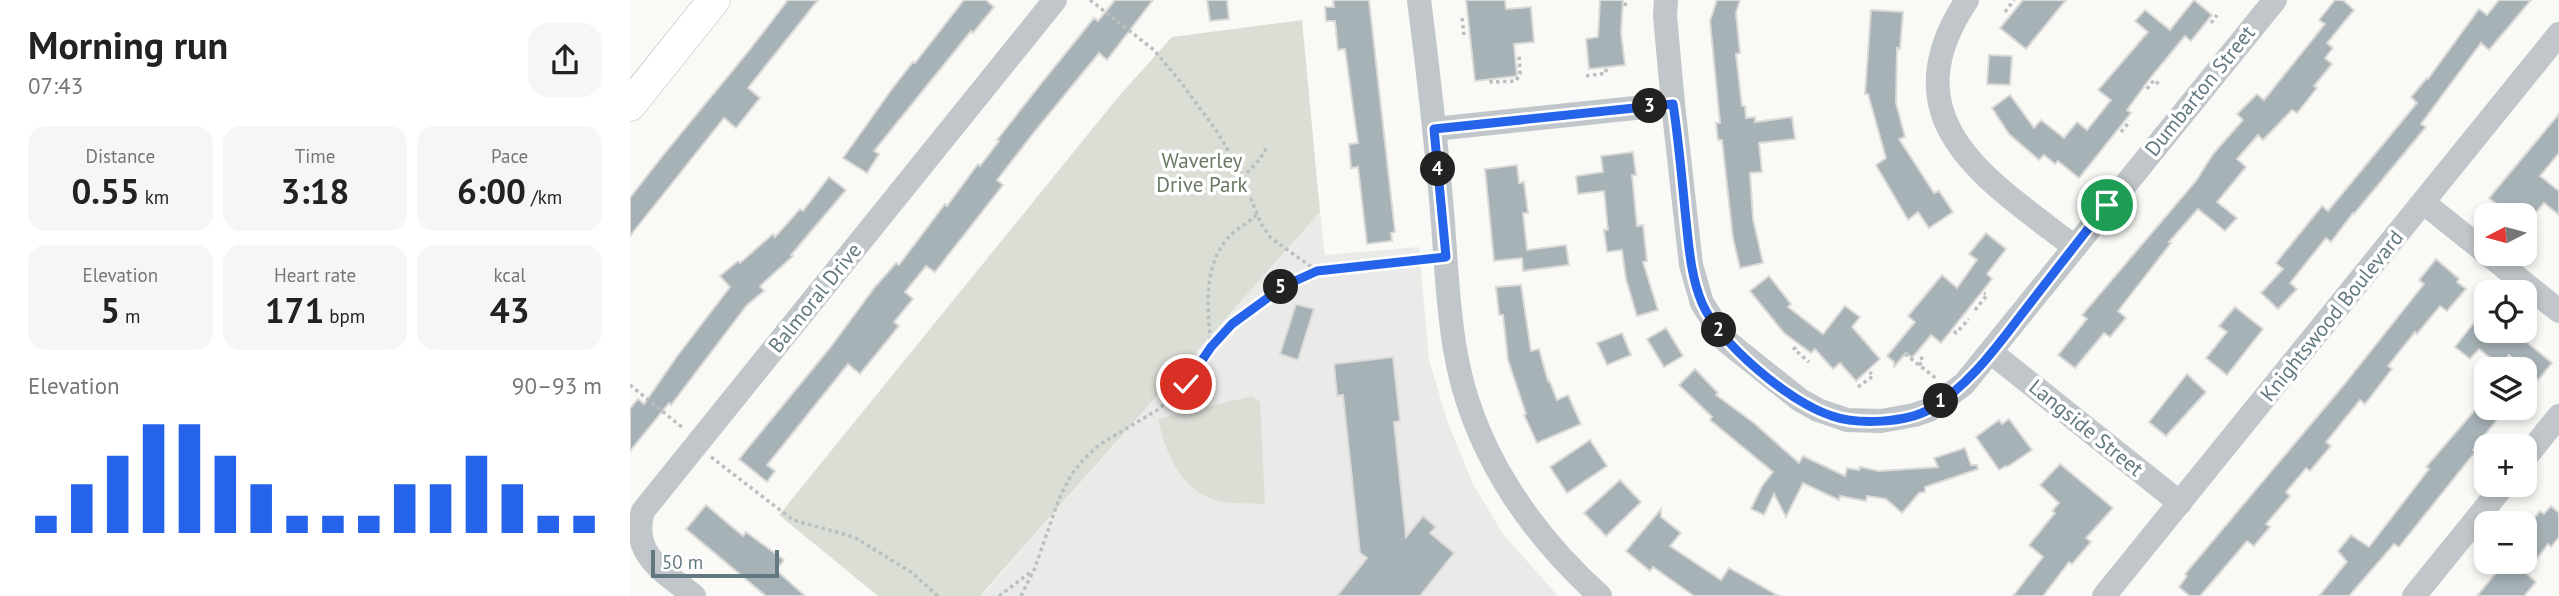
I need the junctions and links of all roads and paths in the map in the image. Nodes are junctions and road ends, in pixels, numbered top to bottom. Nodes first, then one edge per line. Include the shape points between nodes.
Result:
1 (714, 0) edge
2 (1055, 0) edge
3 (1090, 0) edge
4 (1419, 0) edge
5 (1626, 0) edge
6 (1665, 0) edge
7 (1967, 0) edge
8 (2014, 0) edge
9 (2275, 0) edge
10 (1625, 6) dead end
11 (2006, 12) dead end
12 (2217, 15) dead end
13 (1462, 18) dead end
14 (2211, 23) dead end
15 (2559, 34) edge
16 (1464, 35) dead end
17 (1519, 52) dead end
18 (1606, 68) dead end
19 (1586, 76) dead end
20 (1491, 80) dead end
21 (2159, 84) dead end
22 (2147, 89) dead end
23 (1673, 104) junction
24 (630, 105) edge
25 (2130, 121) dead end
26 (1434, 129) junction
27 (2121, 132) dead end
28 (1267, 147) dead end
29 (1242, 178) junction
30 (2424, 203) junction
31 (1256, 214) junction
32 (2073, 246) junction
33 (1446, 257) junction
34 (1317, 271) junction
35 (1984, 293) dead end
36 (1975, 310) dead end
37 (2559, 311) edge
38 (1969, 319) dead end
39 (1954, 331) dead end
40 (1211, 347) junction
41 (1796, 347) dead end
42 (1992, 353) junction
43 (1905, 354) dead end
44 (1920, 355) dead end
45 (1810, 362) dead end
46 (1919, 365) junction
47 (1870, 372) dead end
48 (1938, 380) dead end
49 (630, 385) edge
50 (1858, 387) dead end
51 (2559, 416) edge
52 (693, 437) junction
53 (2537, 443) edge
54 (2494, 497) edge
55 (2179, 503) junction
56 (1034, 570) junction
57 (694, 596) edge
58 (938, 596) edge
59 (999, 596) edge
60 (1021, 596) edge
61 (1600, 596) edge
62 (2105, 596) edge
63 (2414, 596) edge

1 - 24 main road
2 - 52 street, Balmoral Drive
3 - 29 path via 1154,50 1180,80 1216,130
4 - 26 street
5 - 10 path
6 - 23 street, Dumbarton Street
7 - 32 street via 1945,38 1937,75 1949,129 1985,177
8 - 11 path
9 - 32 street, Dumbarton Street
12 - 14 path
13 - 16 path
15 - 30 street, Knightswood Boulevard
17 - 20 path via 1516,81
18 - 19 path via 1606,73
21 - 22 path via 2154,80
23 - 26 street
23 - 42 street, Dumbarton Street via 1691,265 1702,303 1727,341 1783,388 1832,416 1860,421 1895,419 1929,410 1964,384
25 - 27 path
26 - 33 street
28 - 29 path
29 - 31 path
30 - 37 street
30 - 55 street, Knightswood Boulevard
31 - 34 path via 1271,238
31 - 40 path via 1225,241 1212,269 1208,303
32 - 42 street, Dumbarton Street
33 - 34 path
33 - 61 street via 1455,350 1488,452 1536,528
34 - 40 path via 1254,306
35 - 36 path via 1987,295
38 - 39 path via 1956,334
40 - 56 path via 1186,384 1159,409 1099,445 1071,475
41 - 45 path
42 - 55 street, Langside Street
43 - 46 path
44 - 46 path via 1923,361
46 - 48 path
47 - 50 path via 1873,376
49 - 52 path
51 - 53 street
52 - 57 street, Balmoral Drive via 639,525 643,550
52 - 58 path via 710,457 793,520 854,537 911,572
54 - 63 street
55 - 62 street, Knightswood Boulevard
56 - 59 path
56 - 60 path

